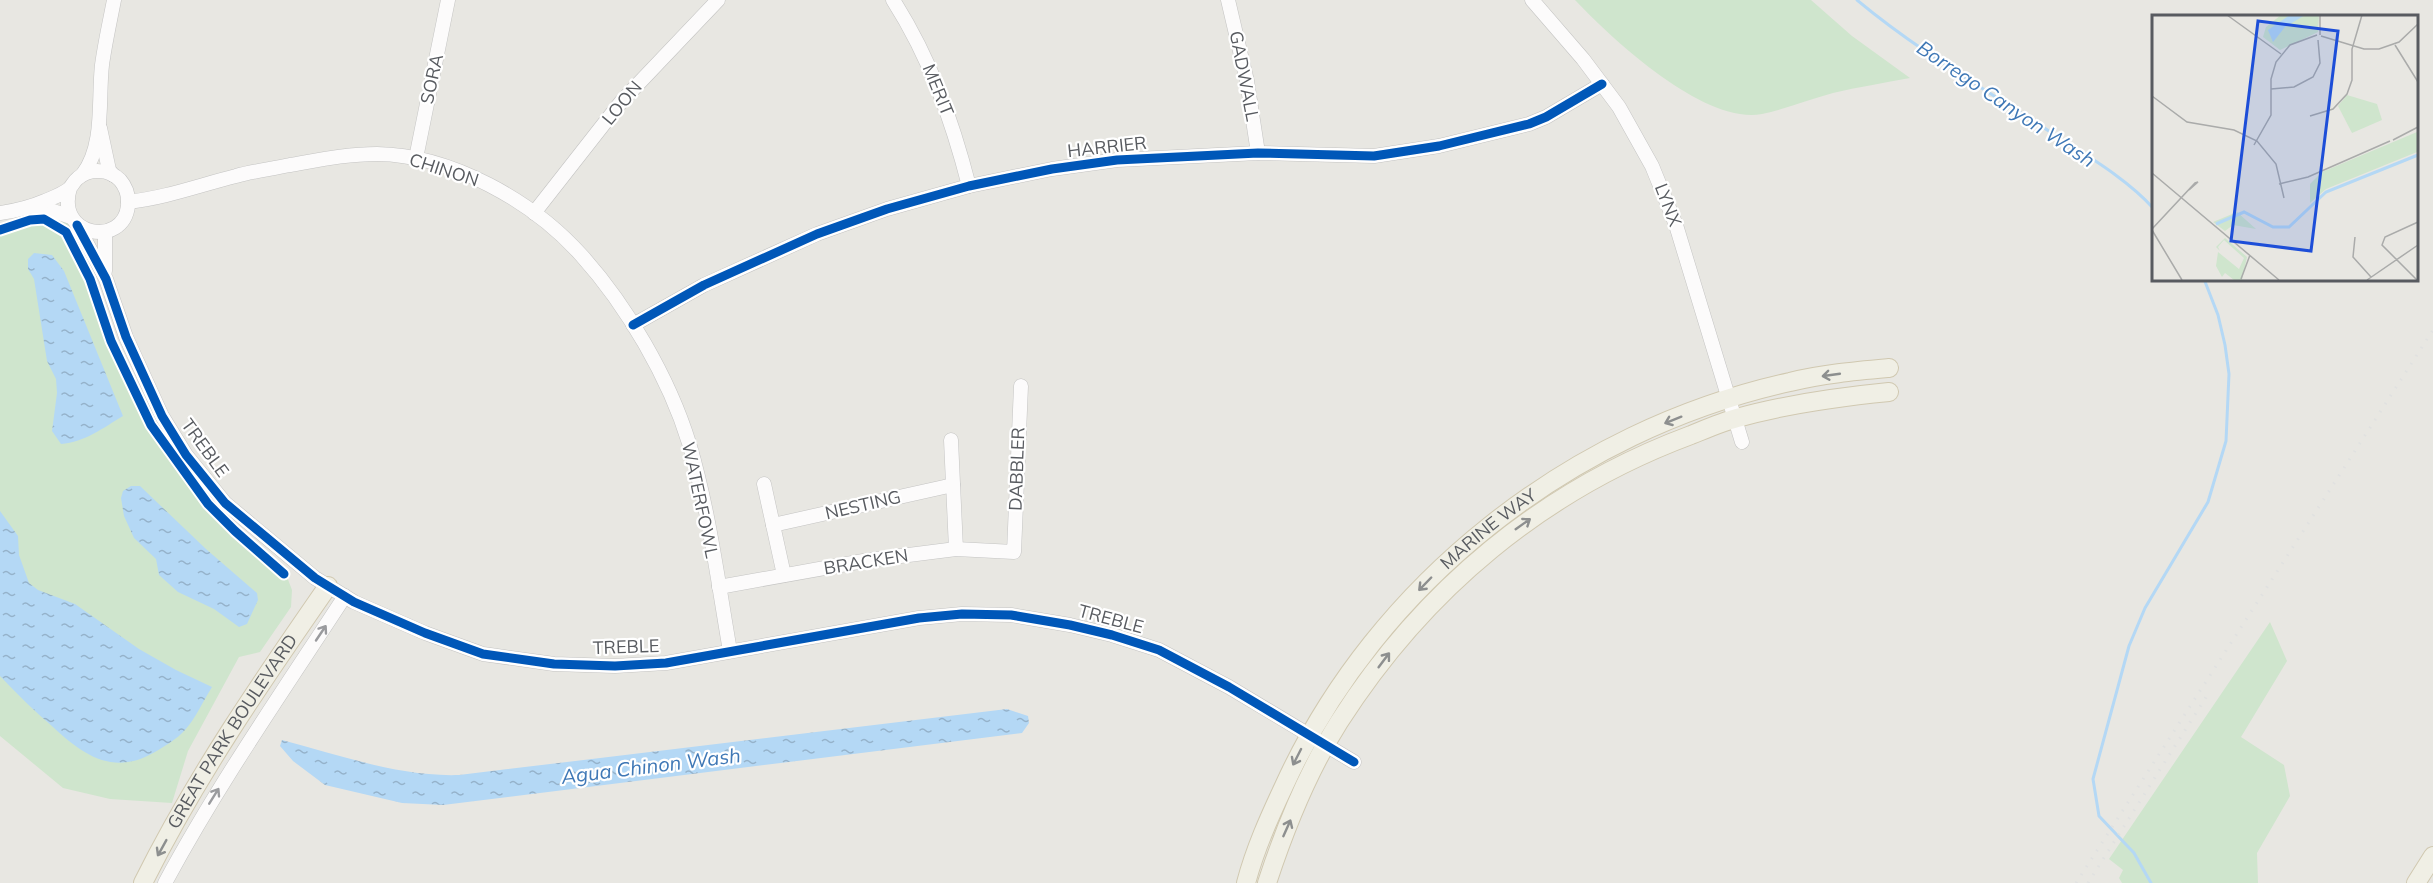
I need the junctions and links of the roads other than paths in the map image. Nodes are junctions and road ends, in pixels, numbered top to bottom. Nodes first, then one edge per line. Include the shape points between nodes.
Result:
1 (114, 0) edge
2 (448, 0) edge
3 (718, 0) edge
4 (893, 0) edge
5 (1228, 0) edge
6 (1532, 0) edge
7 (1602, 84) junction
8 (99, 123) junction
9 (1258, 153) junction
10 (416, 158) junction
11 (83, 174) junction
12 (113, 175) junction
13 (969, 186) junction
14 (70, 188) junction
15 (128, 202) junction
16 (28, 207) junction
17 (0, 213) edge
18 (534, 213) junction
19 (74, 221) junction
20 (105, 232) junction
21 (106, 279) junction
22 (633, 325) junction
23 (1889, 368) dead end
24 (1021, 386) dead end
25 (1889, 392) dead end
26 (1728, 399) junction
27 (1734, 419) junction
28 (951, 440) dead end
29 (1742, 442) dead end
30 (764, 484) dead end
31 (953, 485) junction
32 (773, 525) junction
33 (956, 549) junction
34 (1014, 552) joint
35 (784, 575) junction
36 (328, 586) junction
37 (718, 587) junction
38 (345, 596) junction
39 (730, 651) junction
40 (1309, 735) junction
41 (1327, 746) junction
42 (1354, 762) dead end
43 (2433, 856) edge
44 (144, 883) edge
45 (165, 883) edge
46 (1246, 883) edge
47 (1266, 883) edge
48 (2416, 883) edge

1 - 8 street via 102,64
2 - 10 street, SORA
3 - 18 street, LOON via 621,102
4 - 13 street, MERIT via 934,75
5 - 9 street, GADWALL via 1247,81
6 - 7 street, LYNX
7 - 9 street, HARRIER via 1529,124 1439,146 1374,156
7 - 26 street, LYNX via 1636,135 1666,199
8 - 11 street via 93,155
8 - 12 street
9 - 13 street, HARRIER via 1117,160
10 - 15 street, CHINON via 343,156 238,175 154,199
10 - 18 street, CHINON via 475,176
11 - 12 street via 93,171
11 - 14 street
12 - 15 street via 124,186
13 - 22 street, HARRIER via 817,234 704,285
14 - 16 street
14 - 19 street via 67,198
15 - 20 street via 124,218
16 - 17 street
16 - 19 street via 44,208
18 - 22 street, CHINON via 582,255
19 - 20 street via 85,230
19 - 21 street, TREBLE
20 - 21 street, TREBLE
21 - 36 street, TREBLE via 148,389 186,455 225,503
22 - 37 street, WATERFOWL via 674,404 688,442
23 -> 26 main road, MARINE WAY via 1791,381
24 - 34 street, DABBLER
25 - 27 main road, MARINE WAY via 1795,404
26 - 27 street, LYNX
26 -> 40 main road, MARINE WAY via 1644,431 1593,456 1531,494 1453,556 1385,625 1340,684
27 - 29 street, LYNX
41 -> 27 main road, MARINE WAY via 1383,659 1426,608 1507,536 1578,487 1659,447
28 - 31 street
30 - 32 street
31 - 32 street, NESTING
31 - 33 street
32 - 35 street
33 - 34 street, BRACKEN
33 - 35 street, BRACKEN
35 - 37 street, BRACKEN
36 - 38 street, TREBLE
36 -> 44 main road, GREAT PARK BOULEVARD via 262,680 205,772
37 - 39 street, WATERFOWL
38 - 39 street, TREBLE via 424,633 483,654 554,664 615,666 666,663
45 -> 38 street, GREAT PARK BOULEVARD via 239,755
39 - 40 street, TREBLE via 920,618 1011,615 1070,625 1159,650
40 - 41 street, TREBLE
40 -> 46 main road, MARINE WAY via 1266,825
41 - 42 street, TREBLE
47 -> 41 main road, MARINE WAY via 1284,834
43 - 48 main road

